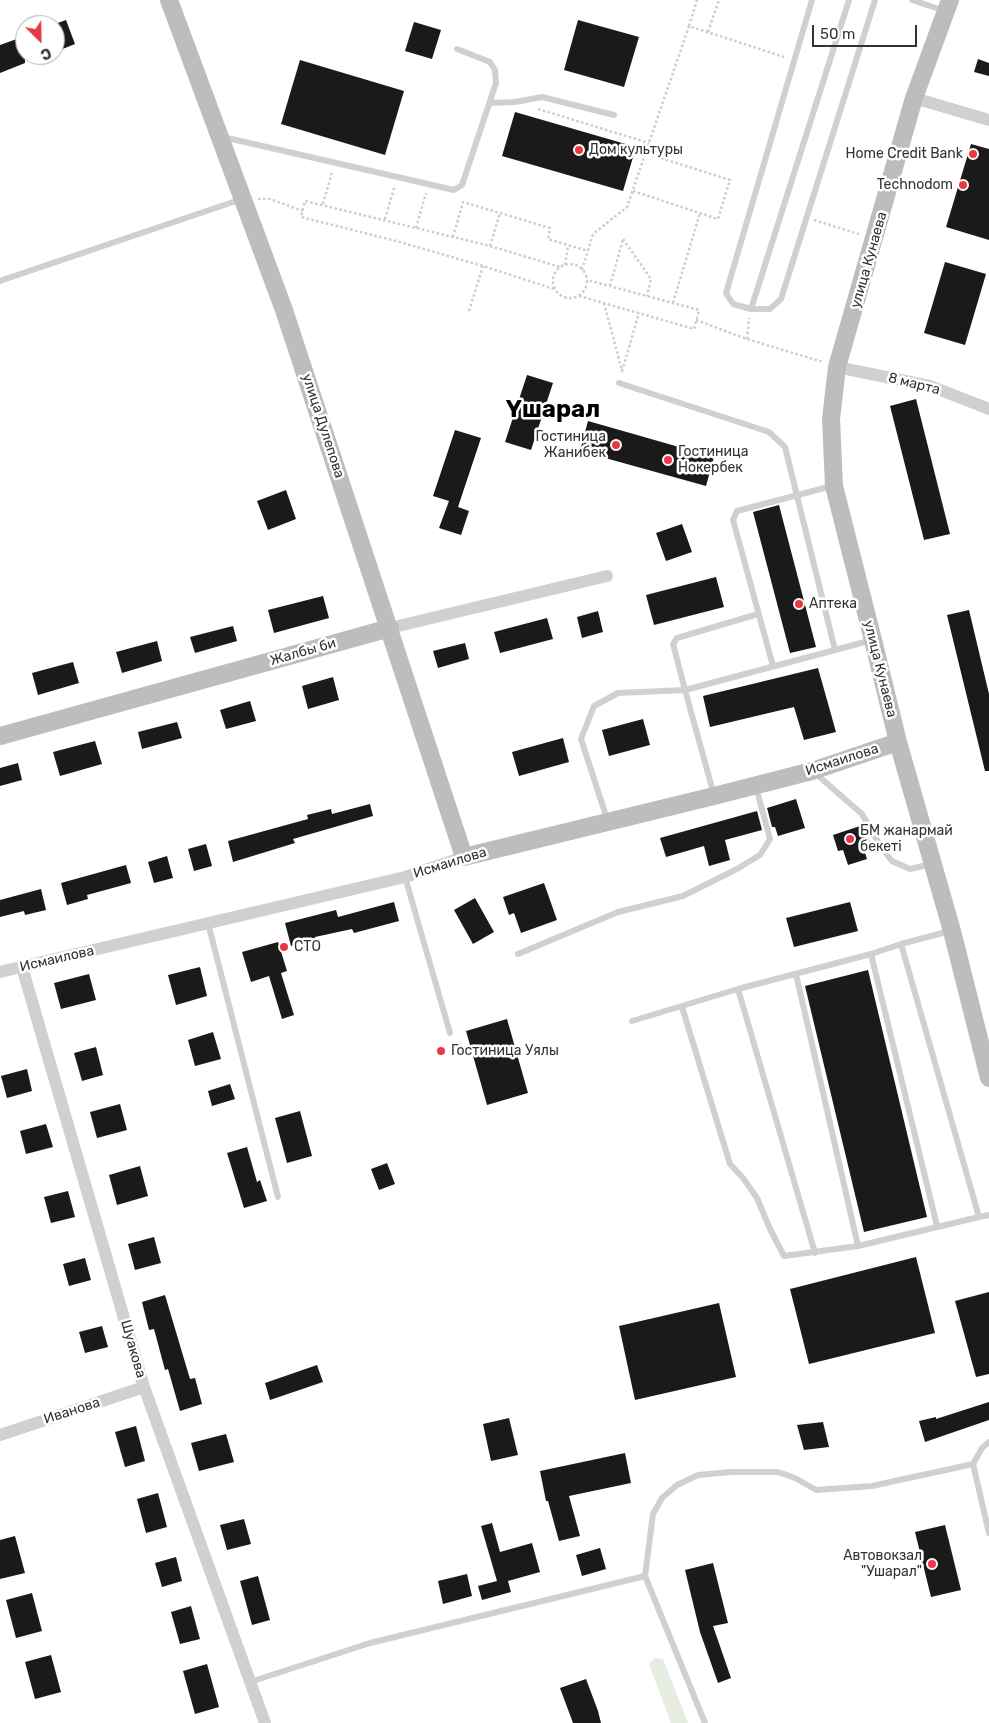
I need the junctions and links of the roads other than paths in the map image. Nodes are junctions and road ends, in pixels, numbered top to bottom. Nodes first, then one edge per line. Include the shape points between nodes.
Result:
1 (168, 0) edge
2 (812, 0) edge
3 (849, 0) edge
4 (875, 0) edge
5 (912, 0) edge
6 (948, 6) edge
7 (457, 50) dead end
8 (914, 98) junction
9 (490, 103) junction
10 (614, 115) dead end
11 (989, 120) edge
12 (220, 136) junction
13 (243, 199) junction
14 (0, 281) edge
15 (750, 309) junction
16 (838, 367) junction
17 (619, 383) dead end
18 (989, 409) edge
19 (834, 486) junction
20 (797, 495) junction
21 (607, 576) dead end
22 (758, 614) junction
23 (390, 628) junction
24 (873, 640) junction
25 (834, 650) junction
26 (773, 666) junction
27 (685, 690) junction
28 (0, 736) edge
29 (898, 742) junction
30 (812, 771) junction
31 (756, 785) junction
32 (714, 796) junction
33 (608, 822) junction
34 (464, 857) junction
35 (933, 864) junction
36 (405, 877) junction
37 (208, 922) junction
38 (952, 931) junction
39 (901, 944) junction
40 (518, 954) dead end
41 (871, 954) junction
42 (22, 967) junction
43 (0, 972) edge
44 (796, 974) junction
45 (738, 989) junction
46 (682, 1007) junction
47 (632, 1021) dead end
48 (450, 1033) dead end
49 (989, 1078) edge
50 (278, 1197) dead end
51 (989, 1214) edge
52 (978, 1217) junction
53 (937, 1226) junction
54 (858, 1246) junction
55 (815, 1253) junction
56 (144, 1387) junction
57 (0, 1435) edge
58 (989, 1442) edge
59 (973, 1464) junction
60 (989, 1533) edge
61 (645, 1576) junction
62 (250, 1682) junction
63 (265, 1723) edge
64 (705, 1723) edge

1 - 12 street, улица Дулепова
2 - 15 lane via 726,293 733,304
3 - 15 lane
4 - 15 lane via 780,299 770,309
5 - 6 lane
6 - 8 street, улица Кунаева
7 - 9 lane via 490,62 495,70 496,83
8 - 11 street
8 - 16 street, улица Кунаева
9 - 10 lane via 542,97
9 - 12 lane via 462,185 454,190
12 - 13 street, улица Дулепова
13 - 14 lane
13 - 23 street, улица Дулепова via 284,310
16 - 18 street, 8 марта via 930,386
16 - 19 street, улица Кунаева via 831,420
17 - 20 lane via 769,432 785,447
19 - 20 lane
19 - 24 street, улица Кунаева
20 - 22 lane via 737,511 733,520
20 - 25 lane
21 - 23 street, Жалбы би
22 - 26 lane
22 - 27 lane via 677,638 673,644
23 - 28 street, Жалбы би
23 - 34 street, улица Дулепова
24 - 25 lane
24 - 29 street, улица Кунаева
25 - 26 lane
26 - 27 lane
27 - 32 lane
27 - 33 lane via 618,693 594,706 581,739
29 - 30 street, Исмаилова
29 - 35 street, улица Кунаева
30 - 31 street, Исмаилова
30 - 35 lane via 862,814 892,861 910,869
31 - 32 street, Исмаилова
31 - 40 lane via 770,839 760,854 683,896 618,912
32 - 33 street, Исмаилова
33 - 34 street, Исмаилова
34 - 36 street, Исмаилова
35 - 38 street, улица Кунаева
36 - 37 street, Исмаилова
36 - 48 lane
37 - 42 street, Исмаилова
37 - 50 lane
38 - 39 lane
38 - 49 street, улица Кунаева
39 - 41 lane
39 - 52 lane
41 - 44 lane
41 - 53 lane
42 - 43 street, Исмаилова
42 - 56 street, Шуакова
44 - 45 lane
44 - 54 lane
45 - 46 lane
45 - 55 lane
46 - 47 lane
46 - 55 lane via 730,1164 757,1198 784,1256
51 - 52 lane
52 - 53 lane
53 - 54 lane
54 - 55 lane
56 - 57 street, Иванова
56 - 62 street, Шуакова
58 - 59 lane
59 - 60 lane
59 - 61 lane via 872,1486 816,1490 778,1472 698,1475 677,1485 656,1506
61 - 62 lane via 370,1642
61 - 64 lane
62 - 63 street, Шуакова

